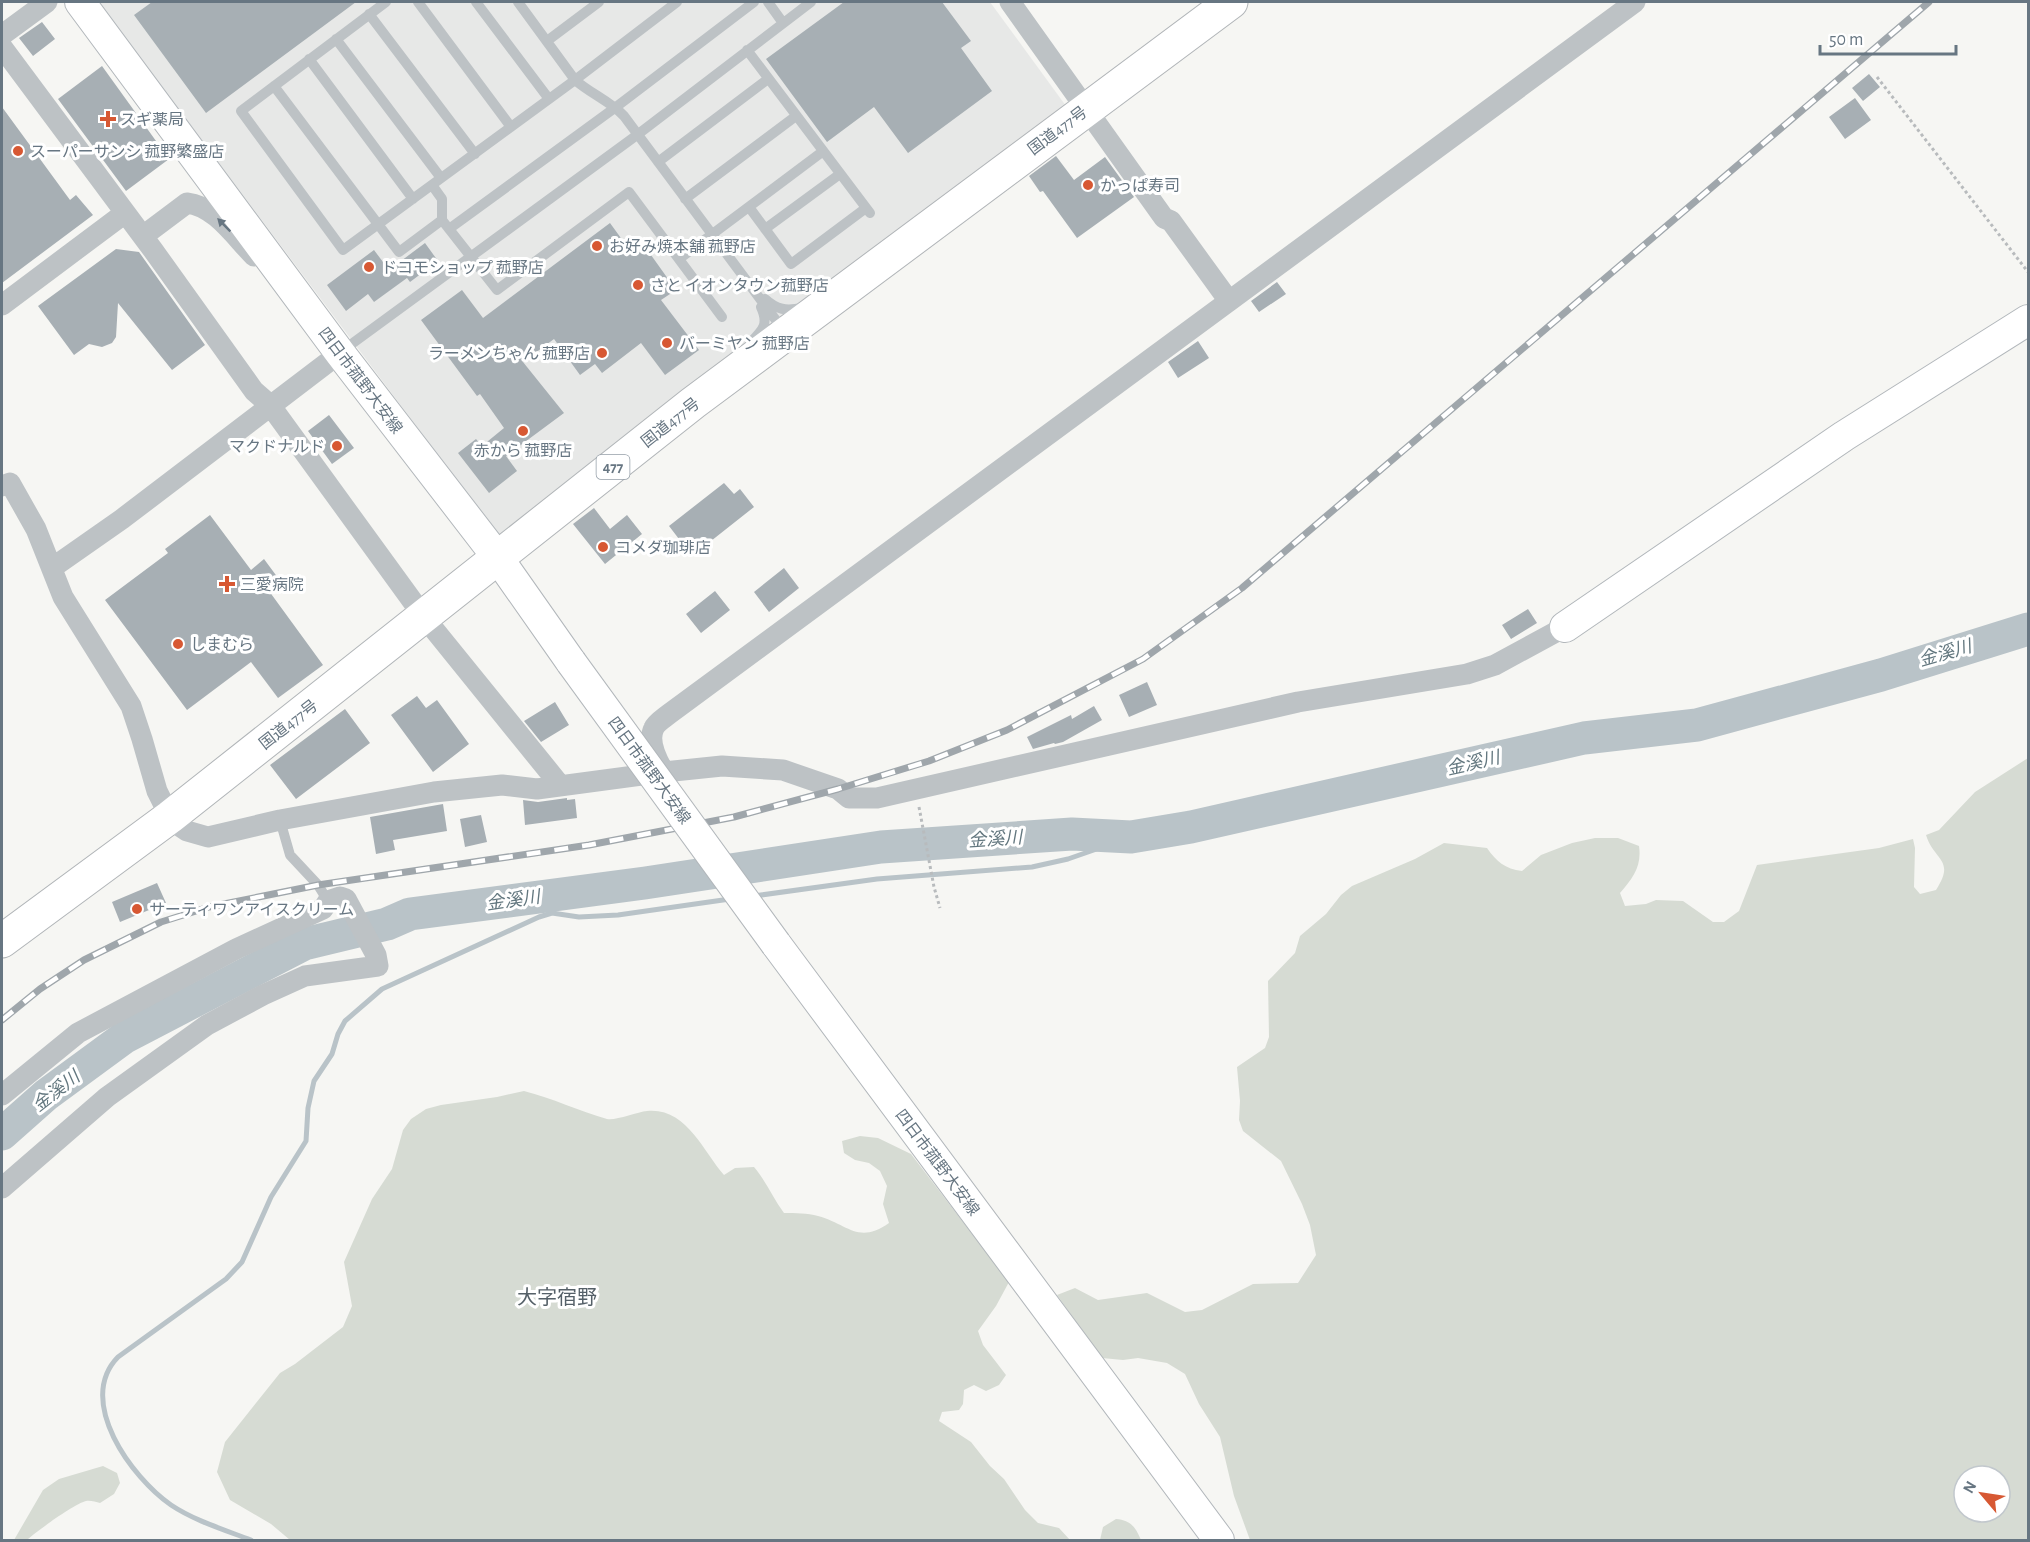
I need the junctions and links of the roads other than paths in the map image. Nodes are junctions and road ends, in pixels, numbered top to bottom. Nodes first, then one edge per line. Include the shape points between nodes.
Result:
1 (47, 2) edge
2 (80, 2) edge
3 (386, 2) edge
4 (418, 2) edge
5 (476, 2) edge
6 (519, 2) edge
7 (599, 2) edge
8 (677, 2) edge
9 (754, 2) edge
10 (768, 2) edge
11 (811, 2) edge
12 (1010, 2) edge
13 (1231, 2) edge
14 (1635, 2) edge
15 (369, 14) junction
16 (783, 23) junction
17 (2, 35) edge
18 (336, 39) junction
19 (547, 41) junction
20 (2, 47) edge
21 (747, 50) junction
22 (309, 59) junction
23 (768, 79) junction
24 (575, 80) junction
25 (274, 86) junction
26 (549, 99) junction
27 (616, 107) junction
28 (1085, 109) junction
29 (160, 110) junction
30 (796, 116) junction
31 (511, 127) junction
32 (637, 135) junction
33 (822, 152) junction
34 (475, 154) junction
35 (658, 162) junction
36 (840, 174) junction
37 (436, 182) junction
38 (238, 197) dead end
39 (413, 199) junction
40 (685, 199) junction
41 (749, 207) junction
42 (125, 213) junction
43 (446, 224) junction
44 (377, 225) junction
45 (765, 229) junction
46 (711, 234) junction
47 (143, 236) junction
48 (471, 256) junction
49 (679, 259) junction
50 (851, 285) junction
51 (751, 287) junction
52 (1229, 302) junction
53 (2, 305) edge
54 (314, 308) junction
55 (722, 317) dead end
56 (2028, 320) edge
57 (371, 330) junction
58 (786, 334) junction
59 (342, 341) junction
60 (693, 403) junction
61 (270, 405) junction
62 (2, 486) edge
63 (498, 558) junction
64 (52, 568) junction
65 (424, 617) junction
66 (1565, 627) joint
67 (664, 772) junction
68 (560, 785) junction
69 (170, 817) junction
70 (280, 820) junction
71 (328, 901) junction
72 (2, 941) edge
73 (2, 1095) edge
74 (2, 1188) edge
75 (1219, 1540) edge

1 - 17 street
2 - 29 main road, 四日市菰野大安線
3 - 15 lane
4 - 31 lane
5 - 26 lane
6 - 19 lane
7 - 19 lane
8 - 24 lane
9 - 27 lane
10 - 16 lane
11 - 16 lane
12 - 28 street
13 - 28 highway, 国道477号 / 477
14 - 52 street
15 - 18 lane
15 - 34 lane
16 - 21 lane
18 - 22 lane
18 - 37 lane
19 - 24 lane
20 - 42 street
21 - 23 lane
21 - 32 lane
22 - 25 lane
22 - 39 lane
23 - 30 lane
23 - 35 lane
24 - 26 lane
24 - 27 lane
25 - 44 lane
25 - 44 lane via 241,111 288,176 343,250
26 - 31 lane
27 - 32 lane
27 - 43 lane
28 - 50 highway, 国道477号 / 477
28 - 52 street
29 - 38 lane
29 - 54 main road, 四日市菰野大安線
30 - 33 lane
30 - 40 lane
31 - 34 lane
32 - 35 lane
32 - 48 lane
33 - 36 lane
33 - 41 lane
34 - 37 lane
35 - 40 lane
36 - 45 lane
36 - 45 lane via 868,210 791,264
37 - 39 lane
37 - 43 lane
39 - 44 lane
40 - 46 lane
41 - 45 lane
41 - 46 lane
42 - 47 street
42 - 53 street
43 - 44 lane via 399,252
43 - 48 lane
46 - 49 lane
46 - 51 lane
54 -> 47 street via 198,204 187,203
47 - 61 street via 254,391
48 - 49 lane via 497,290 628,192
48 - 57 lane
49 - 55 lane
50 - 51 lane via 810,306 788,311 777,309
50 - 58 highway, 国道477号 / 477
51 - 58 lane
51 - 60 lane via 766,318 765,328
52 - 67 street via 669,714 654,727 652,737 654,755
54 - 59 main road, 四日市菰野大安線
56 - 66 main road via 1834,443
57 - 59 lane
57 - 59 lane
58 - 60 highway, 国道477号 / 477
59 - 61 street
59 - 63 main road, 四日市菰野大安線
60 - 63 highway, 国道477号 / 477
61 - 64 street
61 - 65 street
62 - 64 street via 10,483
63 - 65 highway, 国道477号 / 477
63 - 75 main road, 四日市菰野大安線, bridge via 776,944
64 - 69 street via 63,597 131,706 157,791
65 - 68 street
65 - 69 highway, 国道477号 / 477
66 - 67 street via 1495,665 1467,674 1298,702 876,798 849,798 838,789 783,770 722,766
67 - 68 street
68 - 70 street via 537,789 502,785 434,792
69 - 70 street via 187,831 208,837
69 - 72 highway, 国道477号 / 477
70 - 71 lane via 290,855
71 - 73 street via 323,909 236,949 78,1033
71 - 74 street via 346,899 378,966 305,976 207,1024 107,1096

